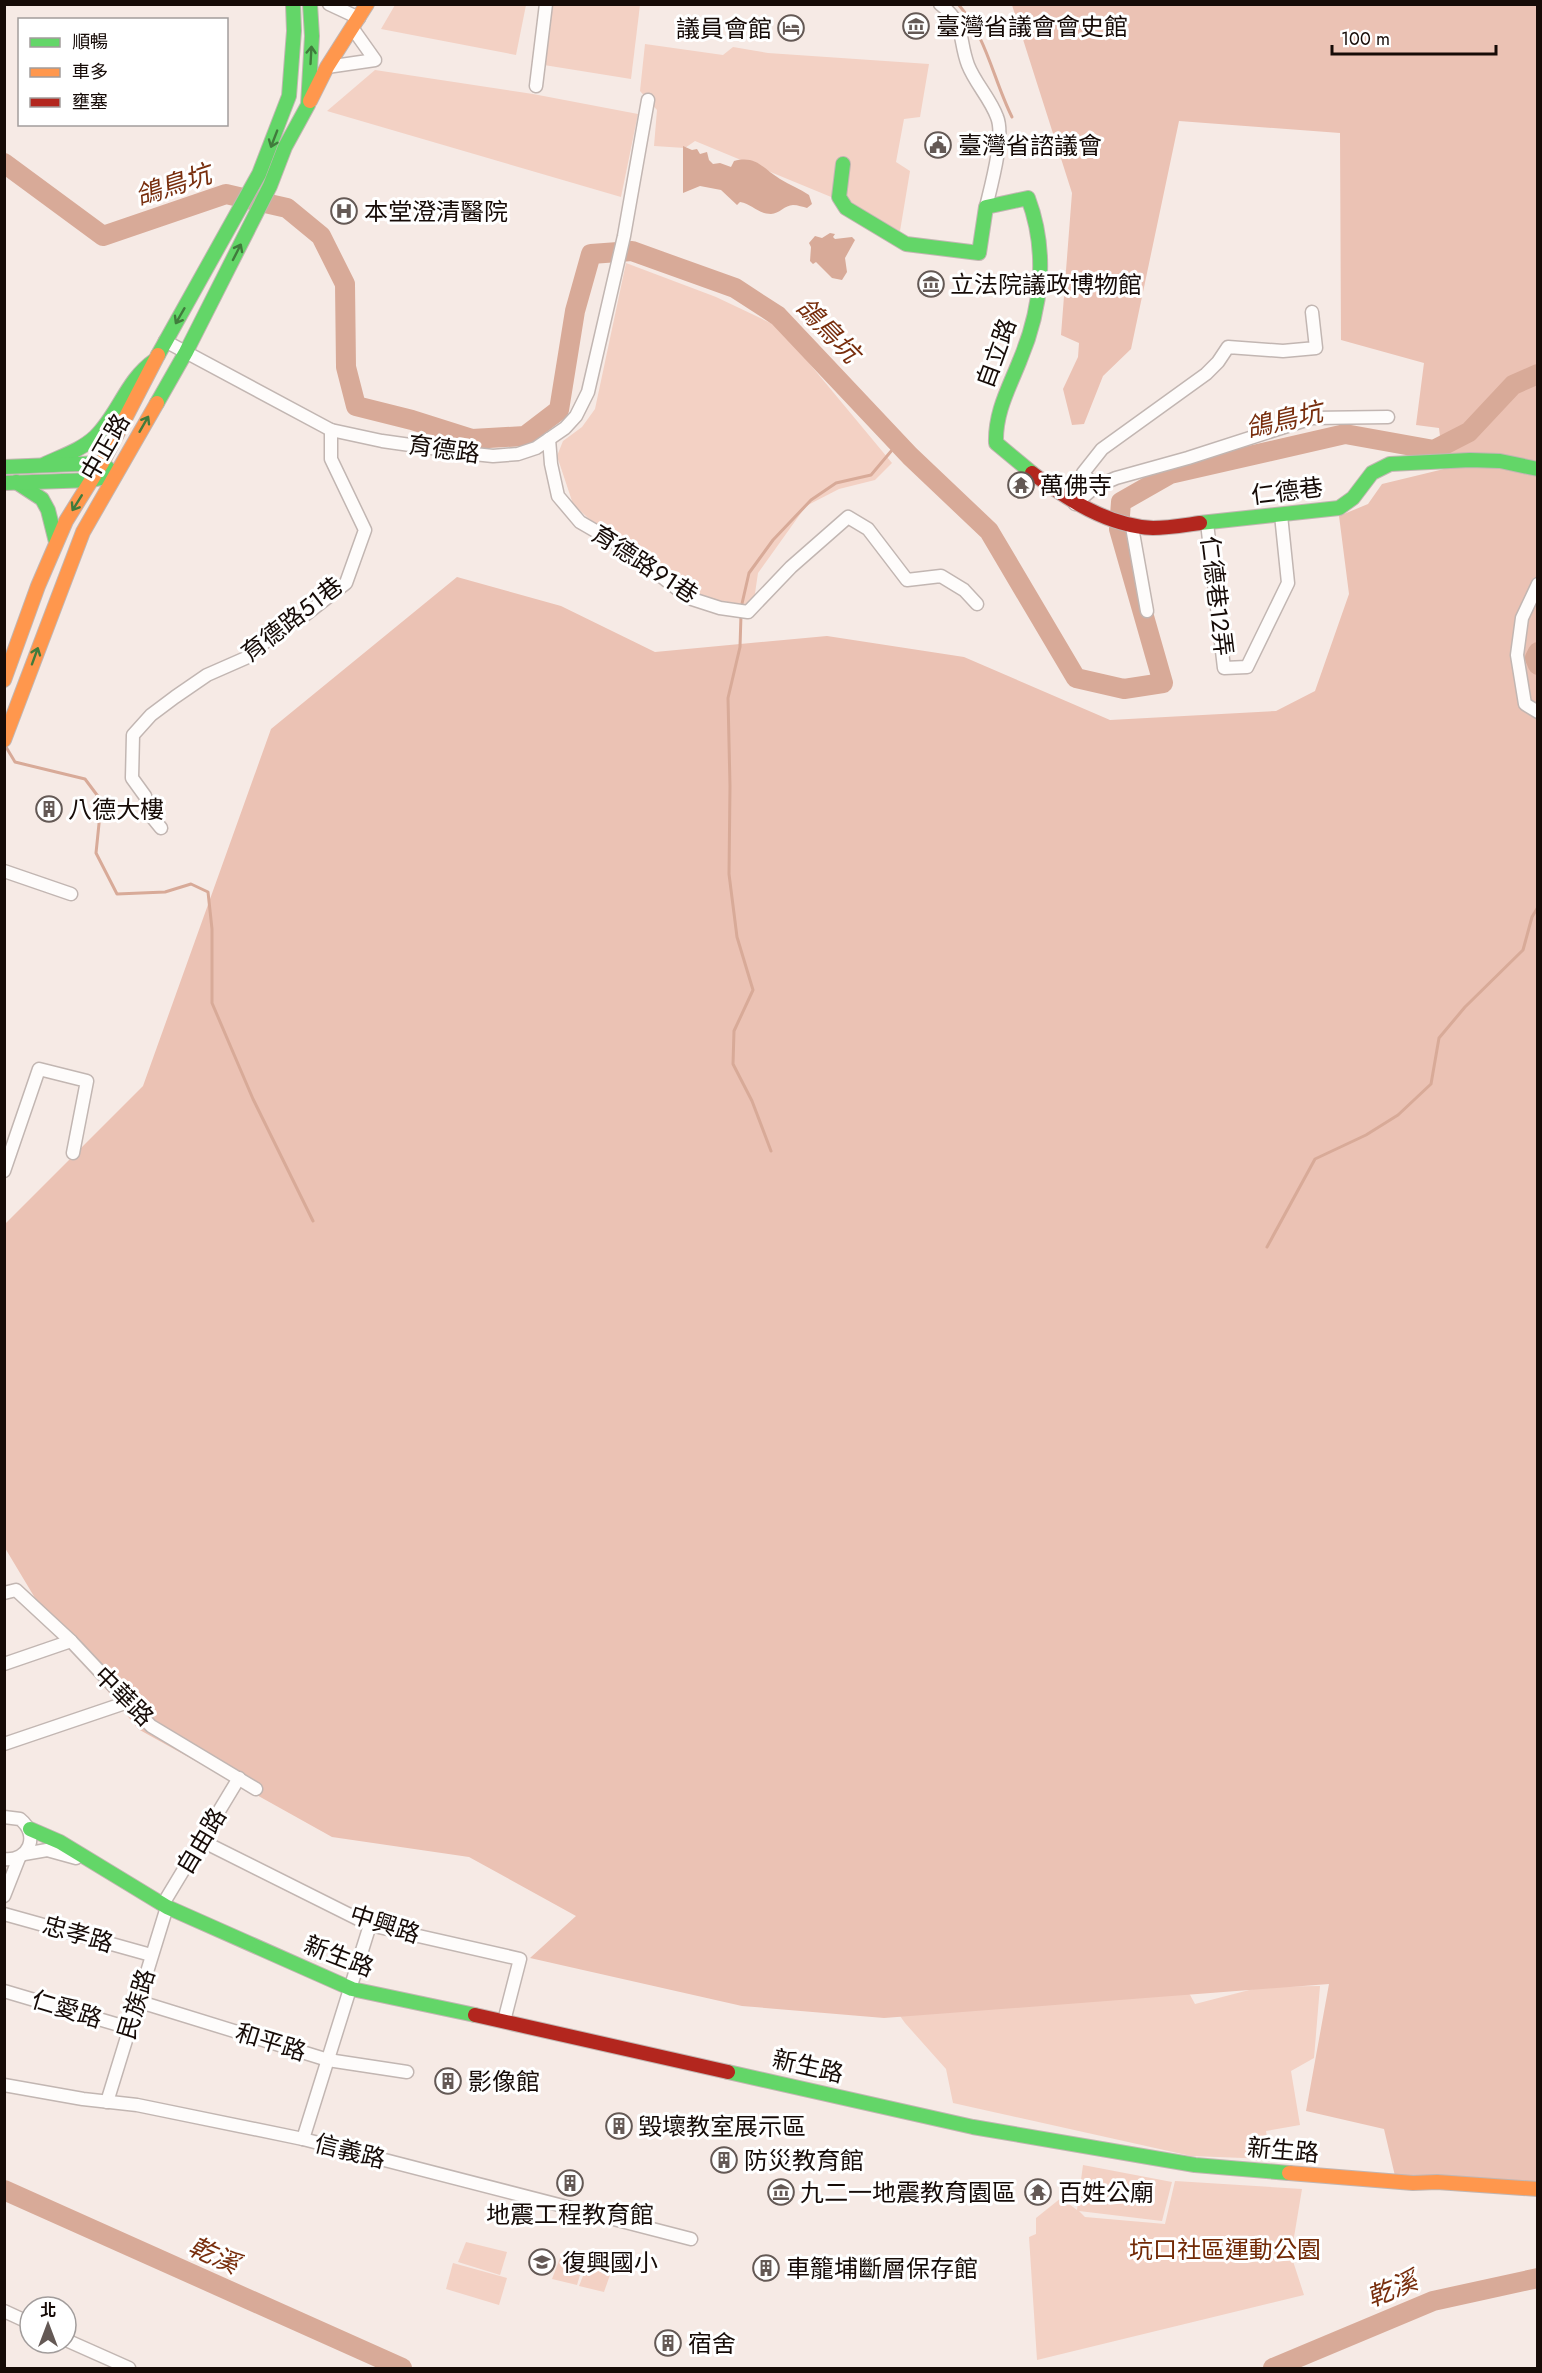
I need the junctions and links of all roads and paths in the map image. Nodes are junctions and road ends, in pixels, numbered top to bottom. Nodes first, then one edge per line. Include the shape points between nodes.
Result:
1 (293, 4) edge
2 (310, 4) edge
3 (329, 4) edge
4 (367, 4) edge
5 (546, 4) edge
6 (940, 4) edge
7 (356, 24) junction
8 (327, 67) junction
9 (536, 86) dead end
10 (289, 96) junction
11 (648, 100) dead end
12 (308, 105) junction
13 (843, 164) dead end
14 (986, 207) junction
15 (1312, 312) dead end
16 (165, 341) junction
17 (186, 352) junction
18 (155, 360) junction
19 (1388, 417) dead end
20 (331, 430) junction
21 (549, 439) junction
22 (102, 463) junction
23 (45, 464) junction
24 (4, 467) edge
25 (1538, 469) edge
26 (115, 475) junction
27 (92, 480) junction
28 (10, 482) edge
29 (1095, 487) junction
30 (1080, 506) junction
31 (1281, 515) junction
32 (1207, 523) junction
33 (1128, 525) junction
34 (56, 542) junction
35 (1538, 584) edge
36 (977, 604) dead end
37 (1147, 611) dead end
38 (4, 680) edge
39 (1538, 712) edge
40 (4, 740) edge
41 (161, 828) dead end
42 (4, 872) edge
43 (71, 894) dead end
44 (73, 1153) dead end
45 (4, 1171) edge
46 (4, 1593) edge
47 (71, 1641) junction
48 (4, 1664) edge
49 (128, 1702) junction
50 (4, 1744) edge
51 (239, 1778) junction
52 (256, 1789) dead end
53 (4, 1817) edge
54 (30, 1829) junction
55 (200, 1840) junction
56 (22, 1856) junction
57 (4, 1859) edge
58 (99, 1866) junction
59 (4, 1896) edge
60 (165, 1905) junction
61 (4, 1914) edge
62 (370, 1924) junction
63 (152, 1954) junction
64 (352, 1989) junction
65 (4, 1991) edge
66 (137, 2001) junction
67 (504, 2020) junction
68 (129, 2028) junction
69 (328, 2060) junction
70 (407, 2072) dead end
71 (4, 2085) edge
72 (107, 2102) junction
73 (303, 2139) junction
74 (1538, 2189) edge
75 (691, 2239) dead end
76 (4, 2312) edge
77 (18, 2318) edge
78 (78, 2345) edge
79 (129, 2368) edge

1 - 10 main road
12 -> 2 main road
3 - 7 street
4 - 7 main road
5 - 9 street
6 - 14 street via 958,22 968,65 998,118 999,143
7 - 8 main road
7 - 8 street via 375,60
8 - 12 main road
10 - 12 street
10 -> 16 main road, 中正路 via 240,211
11 - 21 street, 育德路 via 624,236 588,392 576,416
17 -> 12 main road, 中正路
13 - 14 main road via 839,197 846,208 906,244 979,254
14 - 30 main road, 自立路 via 1028,198 1037,217 1042,266 1023,354 999,410 994,430 996,443
15 - 29 street via 1317,348 1271,351 1228,347 1206,374 1102,449 1083,473
16 - 17 street, 育德路
16 - 18 main road, 中正路
17 - 20 street, 育德路
26 -> 17 main road, 中正路
18 - 22 main road, 中正路
18 - 23 main road via 138,373 95,437
19 - 29 street via 1312,418
20 - 21 street, 育德路 via 493,456 518,454
20 - 41 street, 育德路51巷 via 332,459 366,530 346,583 248,657 207,675 175,697 133,735 132,778
21 - 36 street, 育德路91巷 via 558,496 580,522 626,548 689,598 748,612 791,567 848,517 868,529 907,580 941,576 964,590
22 - 23 main road
22 - 26 main road
22 - 27 main road, 中正路
23 - 24 main road
25 - 31 main road, 仁德巷 via 1500,461 1390,464 1372,473 1353,498 1339,508
26 - 27 main road
40 -> 26 main road, 中正路 via 83,532
27 - 28 main road
27 -> 34 main road, 中正路
28 - 34 main road via 37,494 45,503
29 - 30 street
30 - 33 main road, 仁德巷
31 - 32 main road, 仁德巷
31 - 32 street, 仁德巷12弄 via 1288,583 1247,667 1224,668
32 - 33 main road, 仁德巷 via 1154,528
33 - 37 street
34 - 38 main road, 中正路
35 - 39 street via 1522,618 1517,655 1525,704
42 - 43 street
44 - 45 street via 87,1081 39,1069
46 - 47 street, 中華路 via 16,1590
47 - 48 street
47 - 49 street, 中華路
49 - 50 street
49 - 51 street, 中華路 via 151,1726
51 - 52 street, 中華路
51 - 55 street, 自由路
53 - 54 street, 新生路 via 21,1819
54 - 56 street via 31,1843
54 - 58 main road, 新生路
55 - 60 street, 自由路
55 - 62 street, 中興路
56 - 57 street, 新生路
56 - 58 street, 新生路 via 55,1851
56 - 59 street
58 - 60 main road, 新生路
60 - 63 street, 民族路
60 - 64 main road, 新生路
61 - 63 street, 忠孝路
62 - 64 street
62 - 67 street, 中興路 via 520,1959
63 - 66 street, 民族路
64 - 67 main road, 新生路
64 - 69 street
65 - 68 street, 仁愛路
66 - 68 street, 民族路
66 - 69 street, 和平路
67 - 74 main road, 新生路 via 974,2127 1185,2163 1413,2183
68 - 72 street, 民族路
69 - 70 street, 和平路
69 - 73 street
71 - 72 street, 信義路
72 - 73 street, 信義路
73 - 75 street, 信義路
76 - 77 street
78 - 79 street

